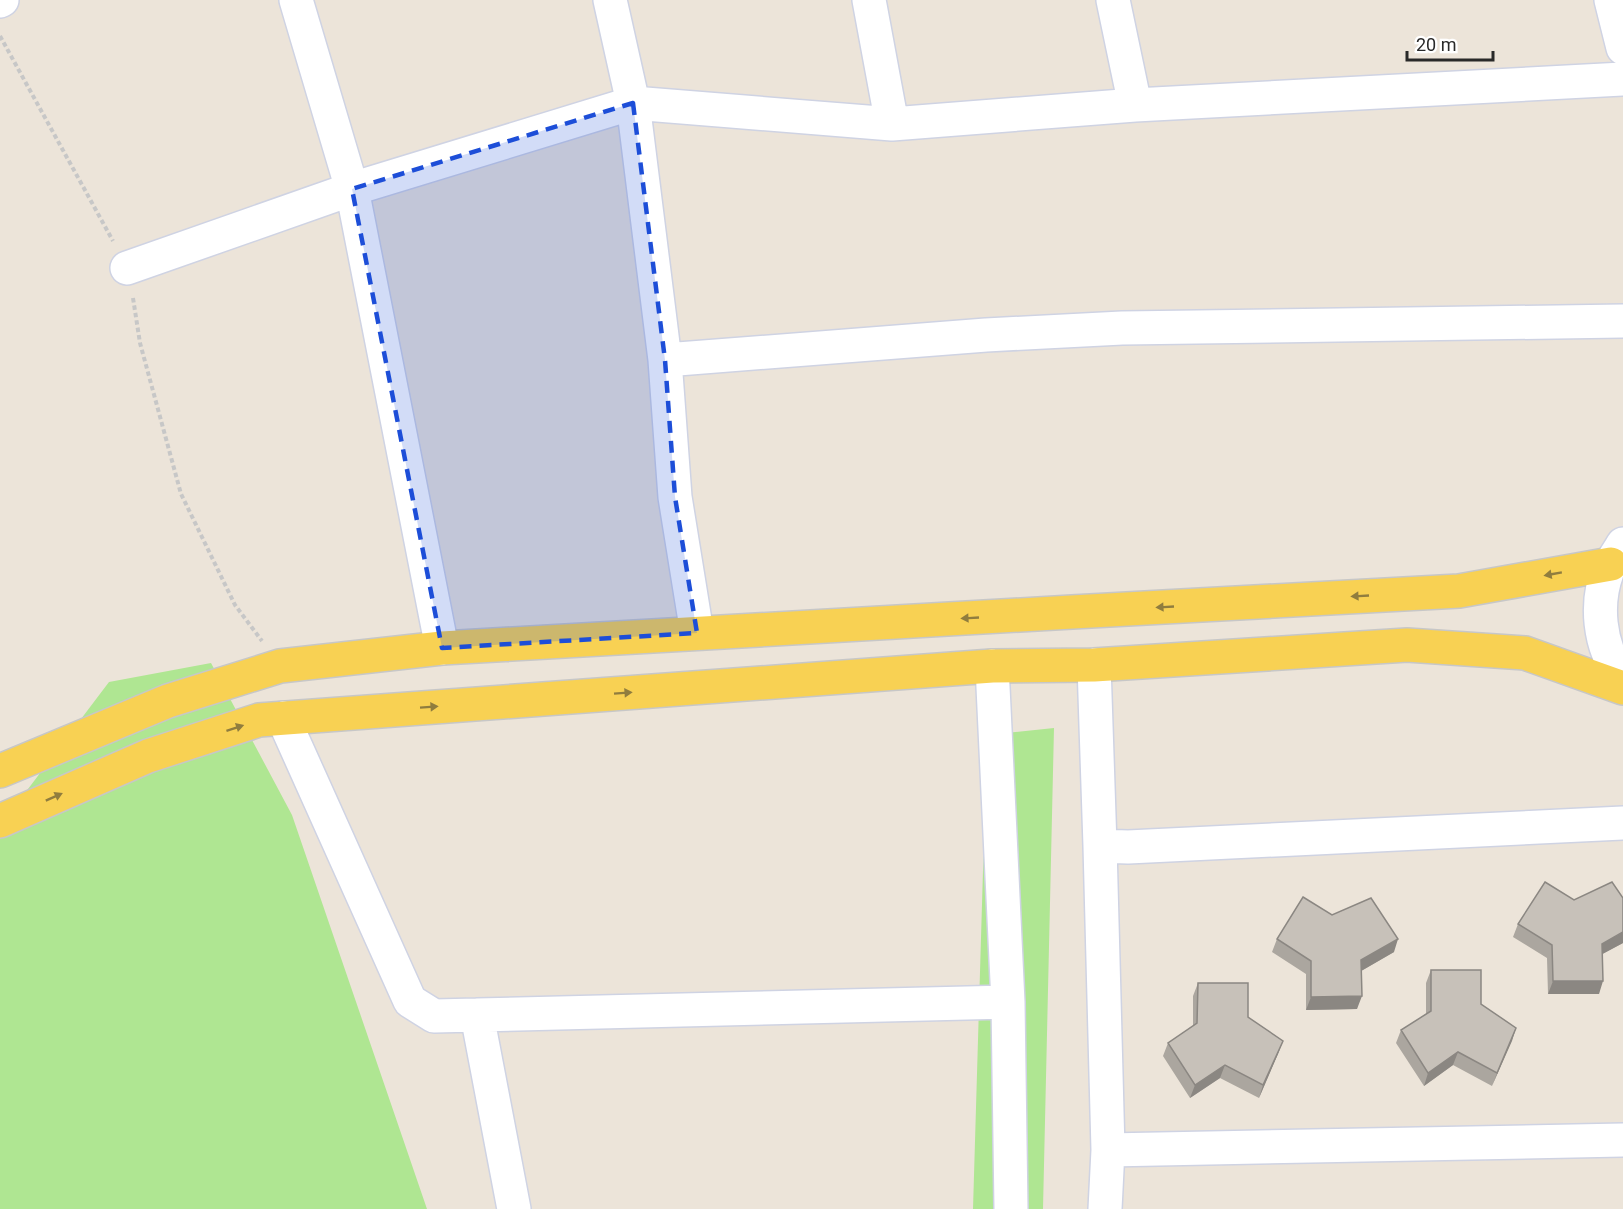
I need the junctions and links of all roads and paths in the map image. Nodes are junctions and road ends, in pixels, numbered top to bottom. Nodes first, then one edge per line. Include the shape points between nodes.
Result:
1 (296, 0) edge
2 (610, 0) edge
3 (869, 0) edge
4 (1113, 0) edge
5 (1611, 0) edge
6 (0, 36) edge
7 (1623, 48) edge
8 (1623, 79) edge
9 (633, 103) junction
10 (1135, 105) junction
11 (892, 124) junction
12 (352, 189) junction
13 (127, 267) junction
14 (1623, 321) edge
15 (664, 360) junction
16 (1617, 554) edge
17 (697, 633) junction
18 (442, 648) junction
19 (1094, 665) junction
20 (280, 666) junction
21 (992, 666) junction
22 (1623, 678) edge
23 (1623, 688) edge
24 (283, 718) junction
25 (0, 771) edge
26 (0, 821) edge
27 (1623, 823) edge
28 (1100, 846) junction
29 (1008, 1002) junction
30 (477, 1015) junction
31 (1623, 1140) edge
32 (1108, 1150) junction
33 (514, 1209) edge
34 (1011, 1209) edge
35 (1105, 1209) edge

1 - 12 street
2 - 9 street
3 - 11 street
4 - 10 street
5 - 7 street
6 - 13 path
8 - 10 street
9 - 11 street
9 - 12 street
9 - 15 street
10 - 11 street
12 - 13 street
12 - 18 street
13 - 20 path via 140,343 181,494 234,605
14 - 15 street via 1122,328
15 - 17 street via 675,497
16 -> 17 main road via 1459,591
16 - 22 street via 1602,587 1600,612 1604,642
17 - 18 main road
18 - 20 main road
19 - 21 main road
19 - 23 main road via 1407,645 1525,653
19 - 28 street
20 - 25 main road via 168,701
24 -> 21 main road
21 - 29 street
26 -> 24 main road via 148,756 259,720
24 - 30 street via 410,1001 434,1016
27 - 28 street
28 - 32 street
29 - 30 street
29 - 34 street
30 - 33 street
31 - 32 street
32 - 35 street

